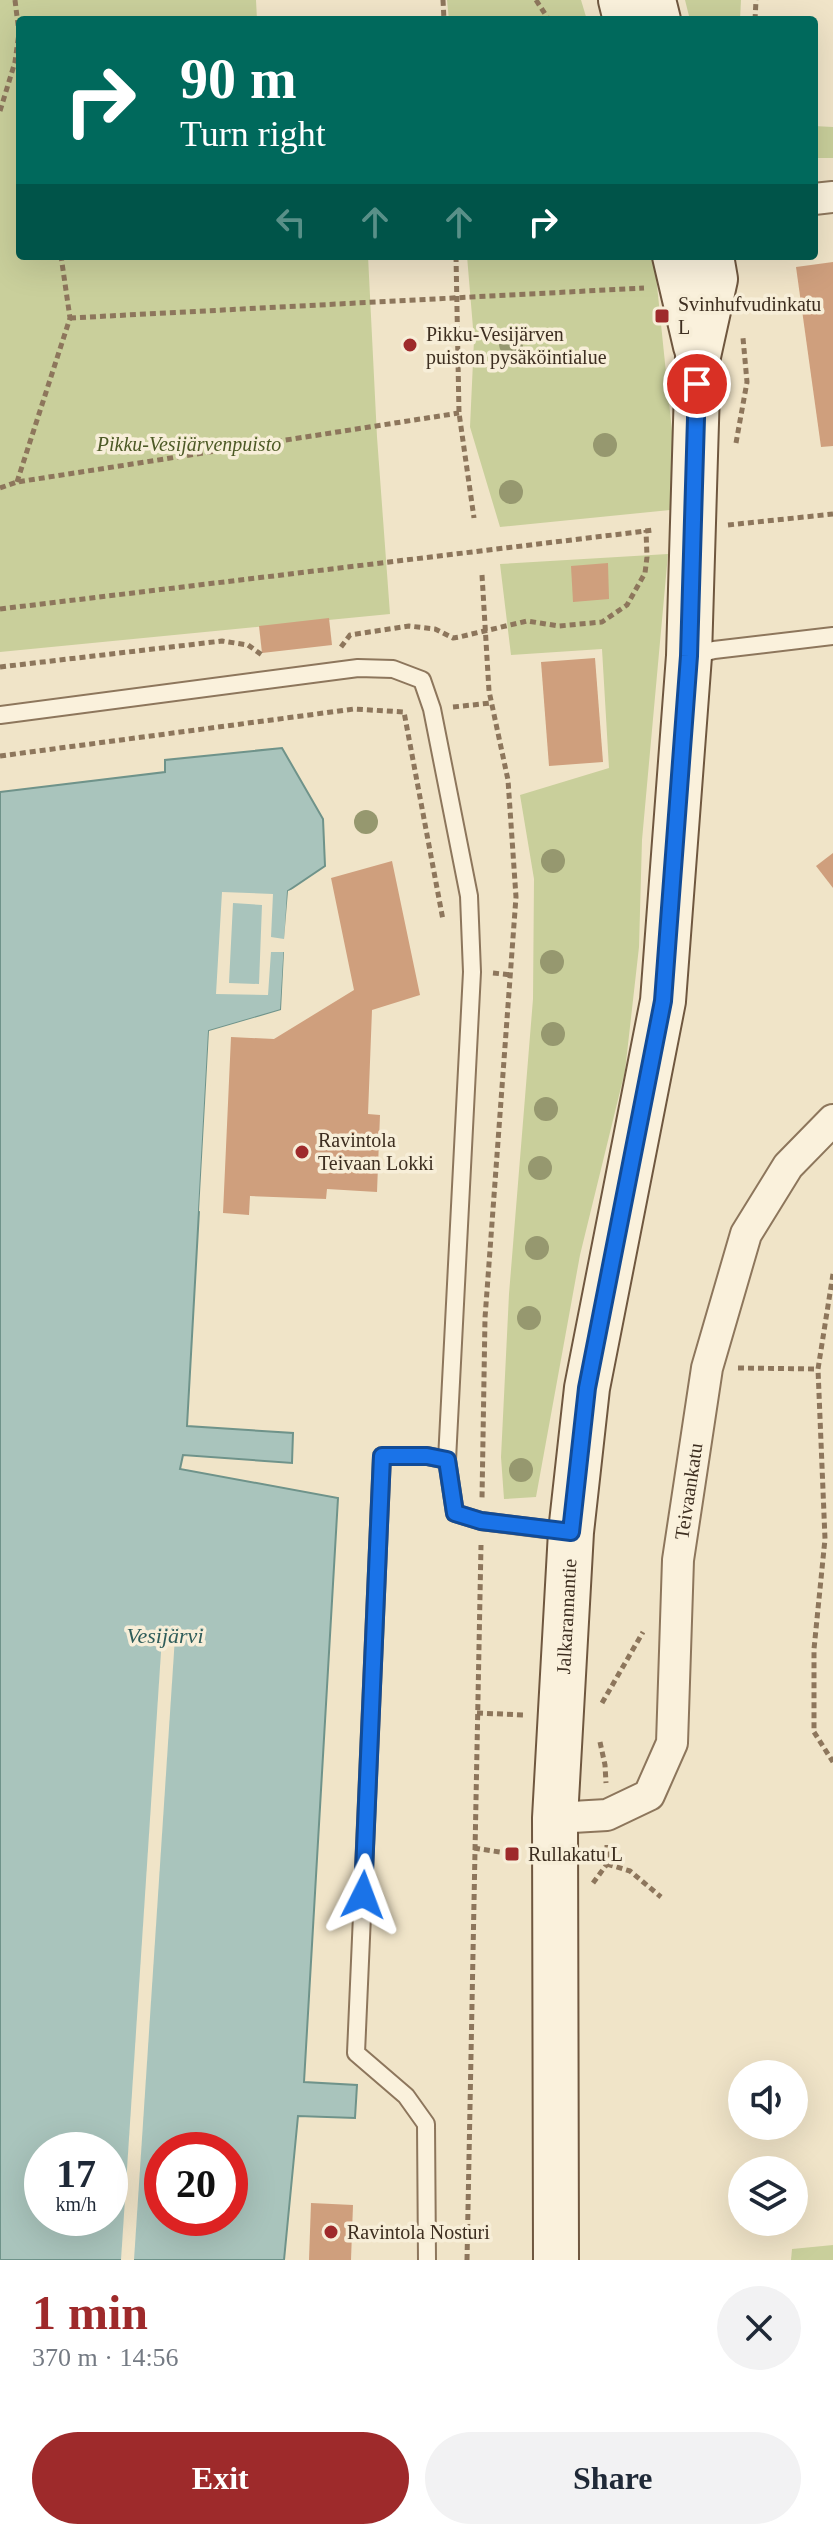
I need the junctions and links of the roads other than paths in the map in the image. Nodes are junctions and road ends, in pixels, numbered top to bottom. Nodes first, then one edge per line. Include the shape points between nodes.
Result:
1 (712, 260) edge
2 (665, 272) edge
3 (698, 356) junction
4 (833, 636) edge
5 (689, 656) junction
6 (0, 715) edge
7 (833, 1120) edge
8 (447, 1460) junction
9 (571, 1532) junction
10 (555, 1818) junction
11 (427, 2260) edge
12 (556, 2260) edge

1 - 3 main road, Jalkarannantie via 715,279
2 - 3 main road, Jalkarannantie
3 - 5 main road, Jalkarannantie
4 - 5 lane
5 - 9 main road, Jalkarannantie via 663,1001 587,1388
6 - 8 lane via 358,668 393,669 422,680 469,896 472,972
7 - 10 street, Teivaankatu via 788,1166 746,1234 707,1368 678,1560 672,1743 649,1795 607,1815
8 - 9 lane via 455,1513
8 - 11 lane via 382,1456 356,2053 406,2096 426,2124
9 - 10 main road, Jalkarannantie
10 - 12 main road, Jalkarannantie

